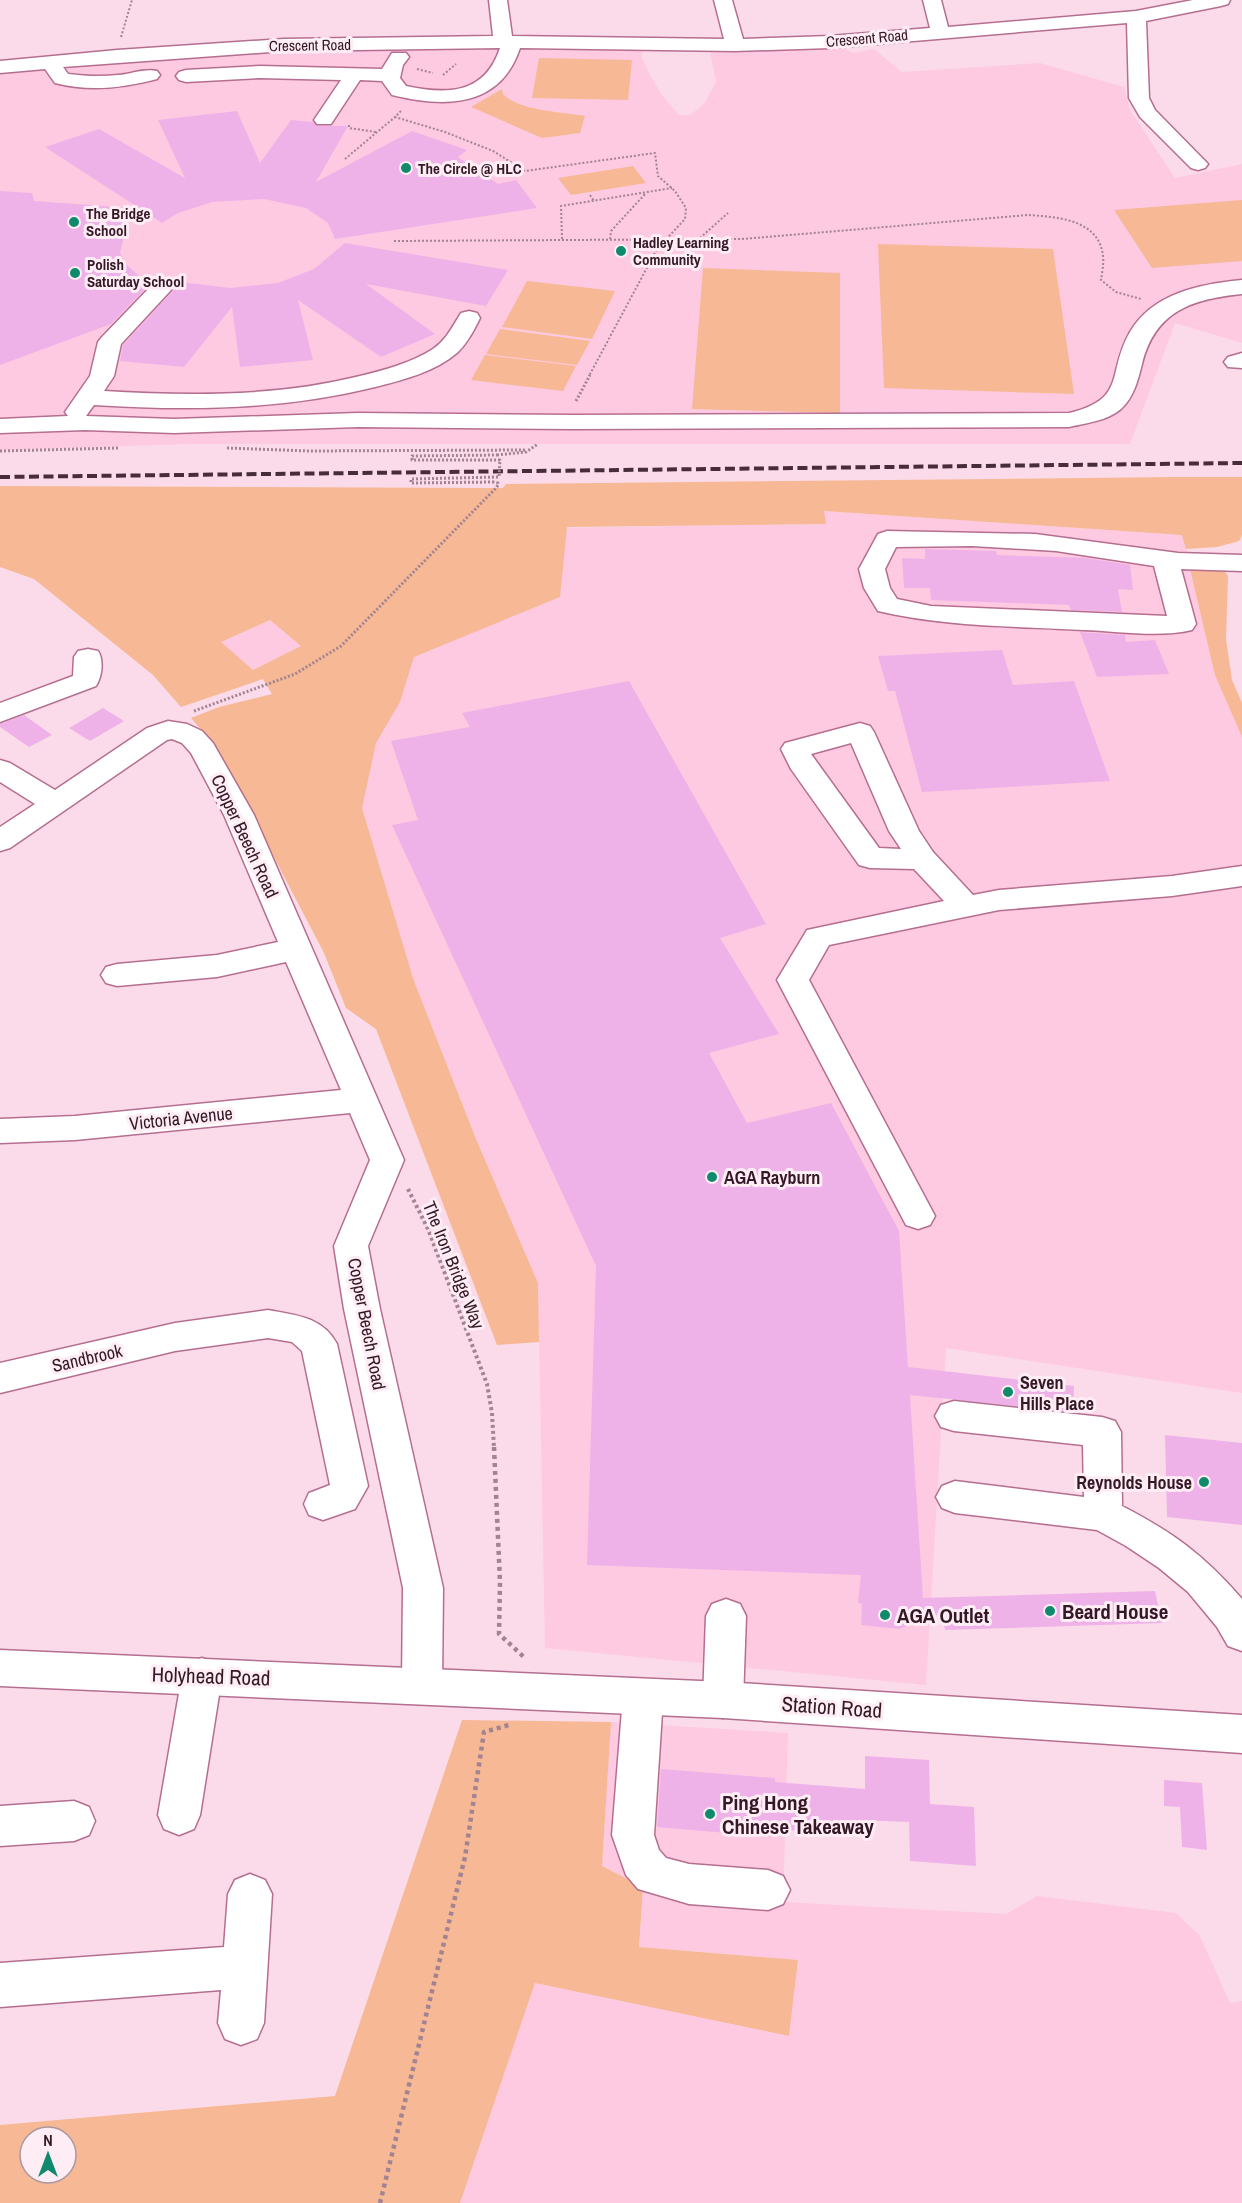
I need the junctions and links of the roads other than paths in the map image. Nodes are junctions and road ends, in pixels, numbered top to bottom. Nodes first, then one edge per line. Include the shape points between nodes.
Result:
1 (498, 0) edge
2 (723, 0) edge
3 (932, 0) edge
4 (1221, 0) edge
5 (1136, 17) junction
6 (940, 32) junction
7 (506, 40) junction
8 (393, 43) junction
9 (735, 45) junction
10 (50, 62) junction
11 (0, 67) edge
12 (355, 73) junction
13 (150, 75) dead end
14 (390, 75) junction
15 (186, 76) dead end
16 (324, 120) dead end
17 (1173, 168) dead end
18 (1242, 287) edge
19 (160, 290) dead end
20 (1177, 301) junction
21 (1242, 307) edge
22 (469, 318) dead end
23 (88, 396) junction
24 (271, 399) junction
25 (69, 423) junction
26 (276, 424) junction
27 (0, 426) edge
28 (1165, 559) junction
29 (1242, 563) edge
30 (88, 657) dead end
31 (0, 713) edge
32 (0, 769) edge
33 (55, 803) junction
34 (0, 841) edge
35 (922, 859) junction
36 (1242, 876) edge
37 (967, 907) junction
38 (296, 950) junction
39 (117, 975) dead end
40 (362, 1100) junction
41 (0, 1131) edge
42 (918, 1216) dead end
43 (0, 1378) edge
44 (954, 1416) dead end
45 (955, 1497) dead end
46 (323, 1504) dead end
47 (1103, 1515) junction
48 (726, 1616) dead end
49 (1238, 1620) edge
50 (0, 1668) edge
51 (202, 1676) junction
52 (422, 1685) junction
53 (643, 1697) junction
54 (723, 1700) junction
55 (1242, 1734) edge
56 (179, 1815) dead end
57 (74, 1821) dead end
58 (0, 1826) edge
59 (768, 1890) dead end
60 (250, 1894) dead end
61 (244, 1967) junction
62 (18, 1984) edge
63 (241, 2023) dead end

1 - 7 street
2 - 9 street
3 - 6 street
4 - 5 street, Crescent Road
5 - 6 street, Crescent Road
5 - 17 street via 1139,98 1147,113 1206,163
6 - 9 street, Crescent Road via 830,42
7 - 8 street, Crescent Road
7 - 9 street, Crescent Road
7 - 14 street via 509,57 496,78 450,105 399,91
8 - 10 street, Crescent Road via 114,51
8 - 14 street via 403,52
10 - 11 street, Crescent Road
10 - 13 street via 62,79 90,84
12 - 14 street
12 - 15 street
12 - 16 street
18 - 20 street via 1215,289
19 - 23 street via 110,342 102,376
20 - 21 street via 1207,310
20 - 26 street via 1165,307 1138,337 1119,397 1099,412 1069,420 358,420
22 - 24 street via 457,339 430,360 406,371 364,383
23 - 24 street via 193,402
23 - 25 street
24 - 26 street
25 - 26 street
25 - 27 street
28 - 28 street via 1183,624 932,614 887,605 872,569 887,540 899,539 959,537 1054,543
28 - 29 street
30 - 31 street via 86,680
32 - 33 street
33 - 34 street, Copper Beech Road
33 - 38 street, Copper Beech Road via 157,734 168,730 192,737 203,749 239,815
35 - 35 street via 904,831 860,732 795,748 801,764 870,858
35 - 37 street
36 - 37 street via 999,900
37 - 42 street via 818,938 793,980
38 - 39 street via 217,966
38 - 40 street, Copper Beech Road
40 - 41 street, Victoria Avenue via 75,1128
40 - 52 street, Copper Beech Road via 387,1160 351,1246 423,1588
43 - 46 street, Sandbrook via 175,1337 268,1324 302,1330 319,1344 349,1486 342,1498
44 - 47 street via 1102,1432
45 - 47 street
47 - 49 street via 1173,1556 1202,1580
48 - 54 street
50 - 51 street, Holyhead Road
51 - 52 street, Holyhead Road
51 - 56 street
52 - 53 street, Station Road
53 - 54 street, Station Road
53 - 59 street via 633,1835 641,1862 653,1875 689,1884
54 - 55 street, Station Road
57 - 58 street
60 - 61 street
61 - 62 street
61 - 63 street

